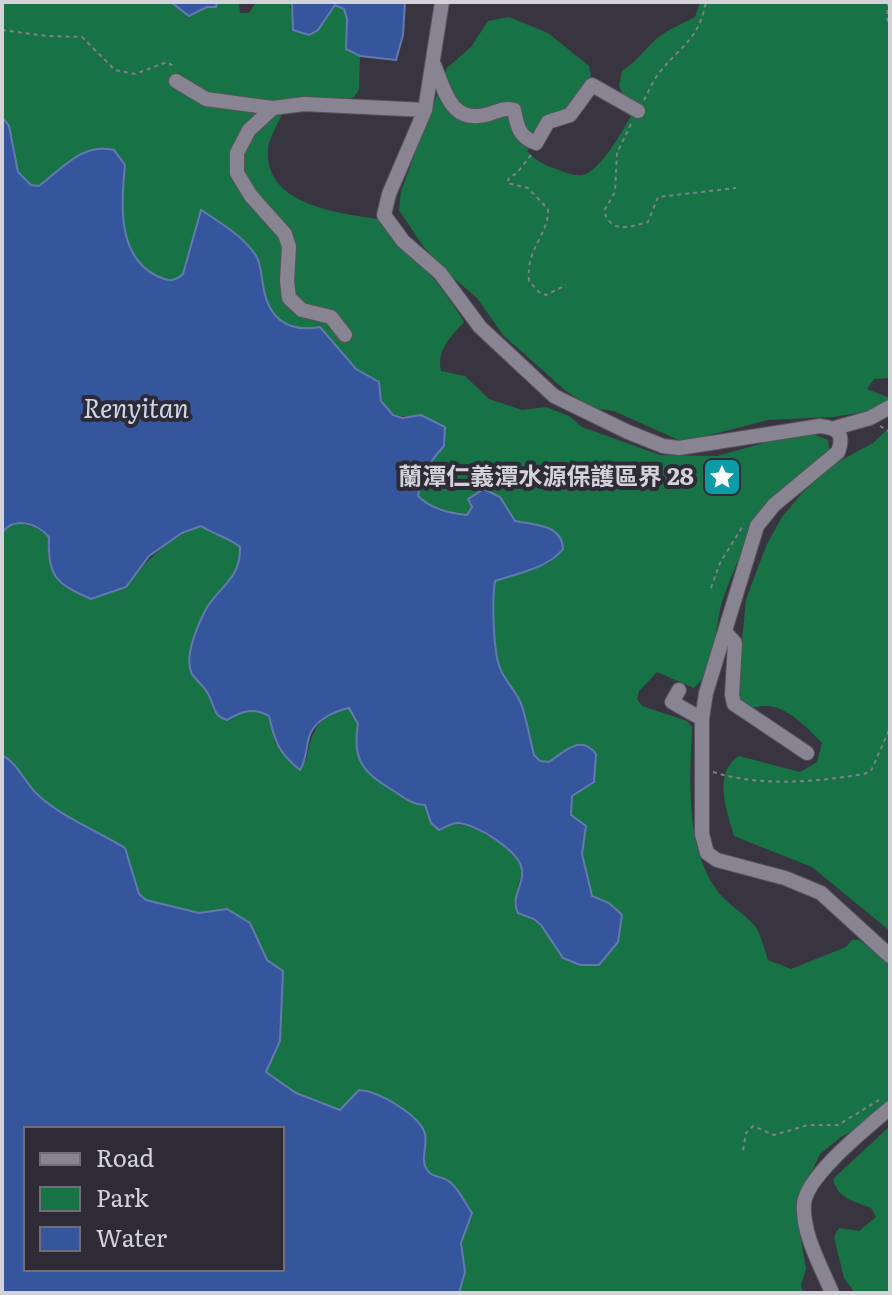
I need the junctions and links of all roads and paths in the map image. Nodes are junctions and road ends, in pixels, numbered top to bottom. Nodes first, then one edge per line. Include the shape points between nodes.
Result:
1 (442, 2) edge
2 (706, 2) edge
3 (888, 2) edge
4 (2, 30) edge
5 (890, 32) edge
6 (434, 65) junction
7 (176, 81) joint
8 (273, 108) junction
9 (425, 110) junction
10 (638, 111) junction
11 (536, 143) junction
12 (736, 188) dead end
13 (566, 285) dead end
14 (345, 335) dead end
15 (890, 407) edge
16 (835, 428) junction
17 (744, 523) dead end
18 (711, 588) dead end
19 (725, 632) junction
20 (679, 690) dead end
21 (702, 719) junction
22 (890, 728) edge
23 (807, 753) dead end
24 (701, 768) junction
25 (890, 956) edge
26 (890, 1093) edge
27 (890, 1108) edge
28 (743, 1150) dead end
29 (832, 1293) edge

1 - 6 street
2 - 10 path via 702,23 659,73
3 - 5 path
4 - 7 path via 82,37 115,70 135,74 167,62 177,68
6 - 9 street
6 - 11 street via 451,106 464,116 514,110 518,129
7 - 8 street via 206,99
8 - 9 street via 304,104
8 - 14 street via 249,130 237,153 237,173 285,234 289,298 302,310 331,317
9 - 16 street via 384,215 403,241 440,273 480,327 554,396 628,432 679,448
10 - 11 street via 592,85 570,115 548,122
10 - 12 path via 617,153 615,192 604,211 607,220 627,228 648,222 658,197
11 - 13 path via 529,161 507,183 528,188 548,209 530,256 529,281 546,295
15 - 16 street
16 - 19 street via 841,434 838,452 774,505 757,526
17 - 18 path
19 - 21 street
19 - 23 street via 735,643 734,704
20 - 21 street via 672,702
21 - 24 street
22 - 24 path via 871,771 864,774 817,781 745,780
24 - 25 street via 707,853 821,893
26 - 28 path via 838,1125 808,1125 774,1135 753,1126
27 - 29 street via 836,1156 806,1194 809,1237

